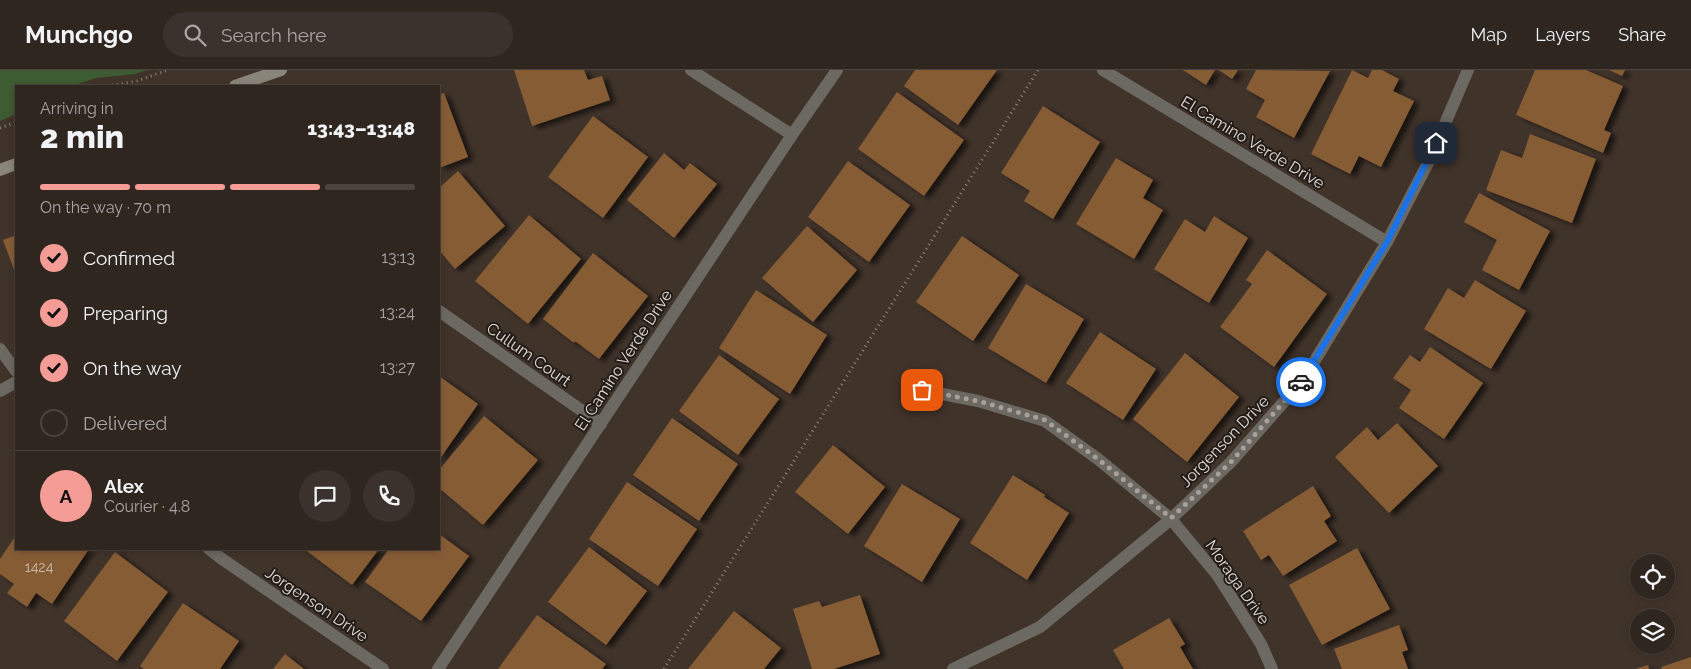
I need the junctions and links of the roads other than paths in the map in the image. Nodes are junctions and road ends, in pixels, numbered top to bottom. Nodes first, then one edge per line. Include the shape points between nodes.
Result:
1 (281, 70) edge
2 (691, 70) edge
3 (837, 70) edge
4 (1103, 70) edge
5 (1468, 70) edge
6 (238, 85) edge
7 (792, 135) junction
8 (15, 164) edge
9 (0, 170) edge
10 (1387, 242) junction
11 (440, 311) edge
12 (0, 349) edge
13 (15, 371) edge
14 (15, 383) edge
15 (922, 390) dead end
16 (0, 391) edge
17 (601, 424) junction
18 (1171, 518) junction
19 (210, 550) edge
20 (384, 669) edge
21 (438, 669) edge
22 (953, 669) edge
23 (1272, 669) edge

1 - 6 street
2 - 7 street
3 - 7 street, El Camino Verde Drive
4 - 10 street, El Camino Verde Drive
5 - 10 street, Jorgenson Drive via 1429,161
7 - 17 street, El Camino Verde Drive
8 - 9 street
10 - 18 street, Jorgenson Drive via 1302,380 1231,462
11 - 17 street, Cullum Court
12 - 13 street
14 - 16 street
15 - 18 street, Moraga Drive via 978,401 1045,420
17 - 21 street, El Camino Verde Drive
18 - 22 street, Jorgenson Drive via 1040,627
18 - 23 street, Moraga Drive via 1218,576 1261,644
19 - 20 street, Jorgenson Drive

